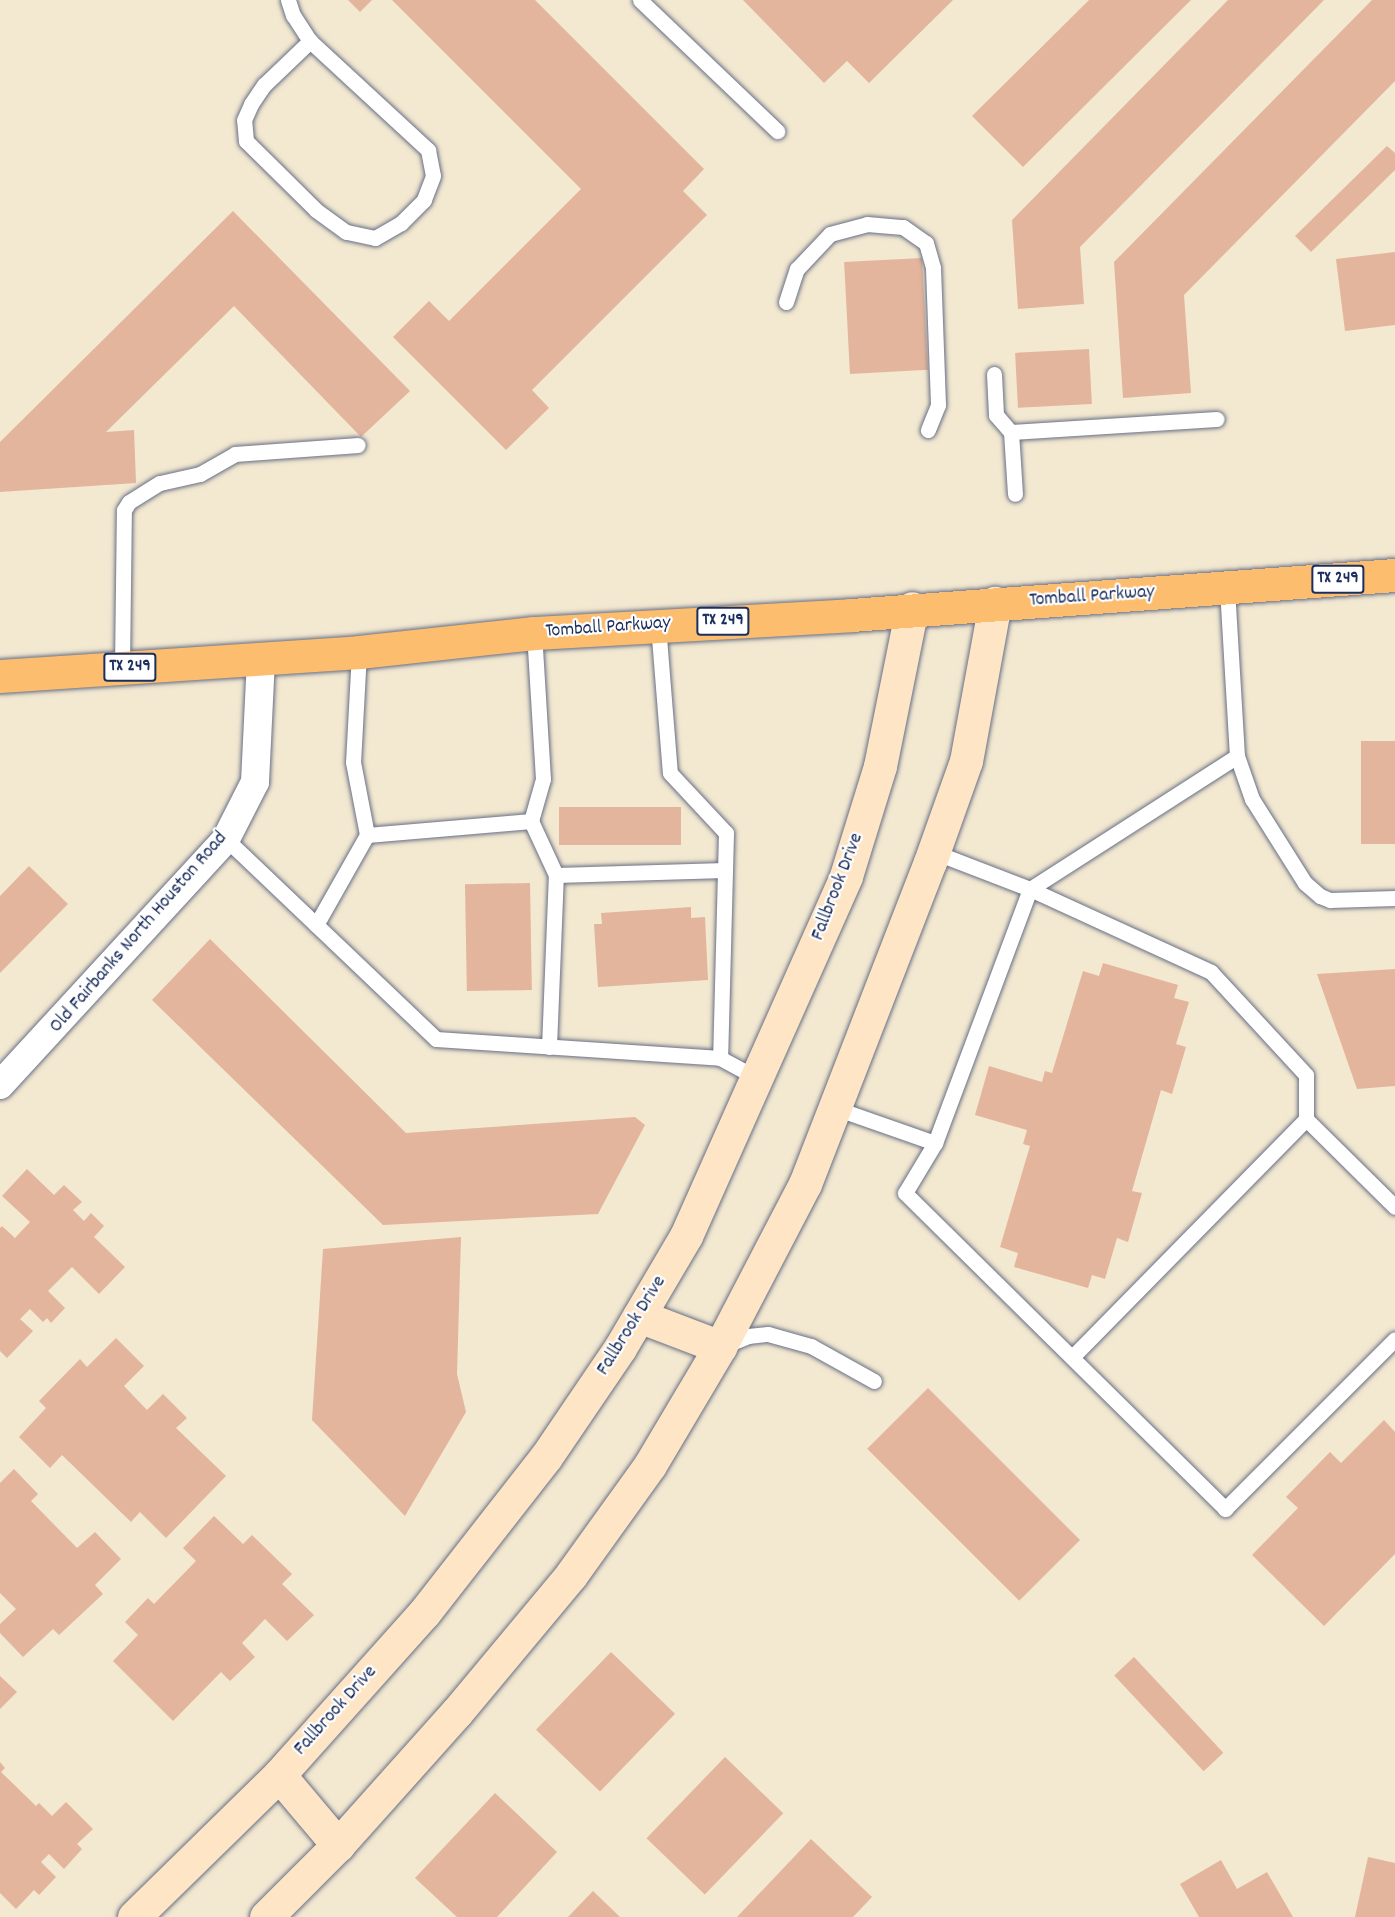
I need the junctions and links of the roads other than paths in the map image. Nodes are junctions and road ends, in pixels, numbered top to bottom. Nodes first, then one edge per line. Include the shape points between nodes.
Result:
1 (288, 0) edge
2 (640, 0) edge
3 (310, 41) junction
4 (777, 131) dead end
5 (786, 302) dead end
6 (994, 374) dead end
7 (1217, 419) dead end
8 (928, 430) dead end
9 (1011, 432) junction
10 (358, 445) dead end
11 (1015, 494) dead end
12 (1395, 575) edge
13 (1227, 588) junction
14 (995, 603) junction
15 (912, 608) junction
16 (658, 625) junction
17 (534, 633) junction
18 (359, 652) junction
19 (261, 659) junction
20 (122, 667) junction
21 (0, 676) edge
22 (1237, 756) junction
23 (531, 821) junction
24 (368, 835) junction
25 (226, 839) junction
26 (934, 852) junction
27 (725, 870) junction
28 (556, 874) junction
29 (1030, 889) junction
30 (1395, 898) edge
31 (316, 926) junction
32 (549, 1047) junction
33 (720, 1058) junction
34 (757, 1078) junction
35 (0, 1085) edge
36 (835, 1108) junction
37 (1305, 1119) junction
38 (935, 1143) junction
39 (1395, 1207) edge
40 (639, 1316) junction
41 (1395, 1339) edge
42 (720, 1347) junction
43 (1073, 1356) junction
44 (874, 1381) dead end
45 (279, 1775) junction
46 (338, 1845) junction
47 (134, 1917) edge
48 (266, 1917) edge

1 - 3 lane
2 - 4 lane
3 - 3 lane via 428,150 433,176 424,200 401,224 375,238 346,232 316,210 246,141 244,120 251,104 264,85
5 - 8 lane via 797,269 830,234 867,224 903,227 926,243 933,268 938,405
6 - 9 lane via 996,415
7 - 9 lane
9 - 11 lane
10 - 20 lane via 235,454 200,474 160,483 129,502 124,510
12 - 13 main road, Tomball Parkway / TX 249
13 - 14 main road, Tomball Parkway / TX 249
13 - 22 lane
14 - 15 main road, Tomball Parkway / TX 249
14 - 26 main road via 966,761
15 - 16 main road, Tomball Parkway / TX 249
15 - 34 main road, Fallbrook Drive via 880,766 846,876
16 - 17 main road, Tomball Parkway / TX 249
16 - 27 lane via 670,773 726,833
17 - 18 main road, Tomball Parkway / TX 249
17 - 23 lane via 543,779
18 - 19 main road, Tomball Parkway / TX 249
18 - 24 lane via 353,762
19 - 20 main road, Tomball Parkway / TX 249
19 - 25 street, Old Fairbanks North Houston Road via 255,782
20 - 21 main road, Tomball Parkway / TX 249
22 - 29 lane
22 - 30 lane via 1252,799 1305,883 1330,900
23 - 24 lane
23 - 28 lane
24 - 31 lane
25 - 31 lane
25 - 35 street, Old Fairbanks North Houston Road
26 - 29 lane
26 - 36 main road
27 - 28 lane
27 - 33 lane
28 - 32 lane
29 - 37 lane via 1211,972 1306,1075
29 - 38 lane
31 - 32 lane via 436,1039
32 - 33 lane
33 - 34 lane
34 - 40 main road, Fallbrook Drive via 686,1236
36 - 38 lane
36 - 42 main road via 805,1184
37 - 39 lane
37 - 43 lane
38 - 43 lane via 905,1192 1038,1327
40 - 42 main road
40 - 45 main road, Fallbrook Drive via 546,1456 496,1522 424,1613
41 - 43 lane via 1225,1509
42 - 44 lane via 747,1336 768,1334 811,1346
42 - 46 main road via 650,1465 571,1575 457,1712
45 - 46 main road
45 - 47 main road, Fallbrook Drive
46 - 48 main road

